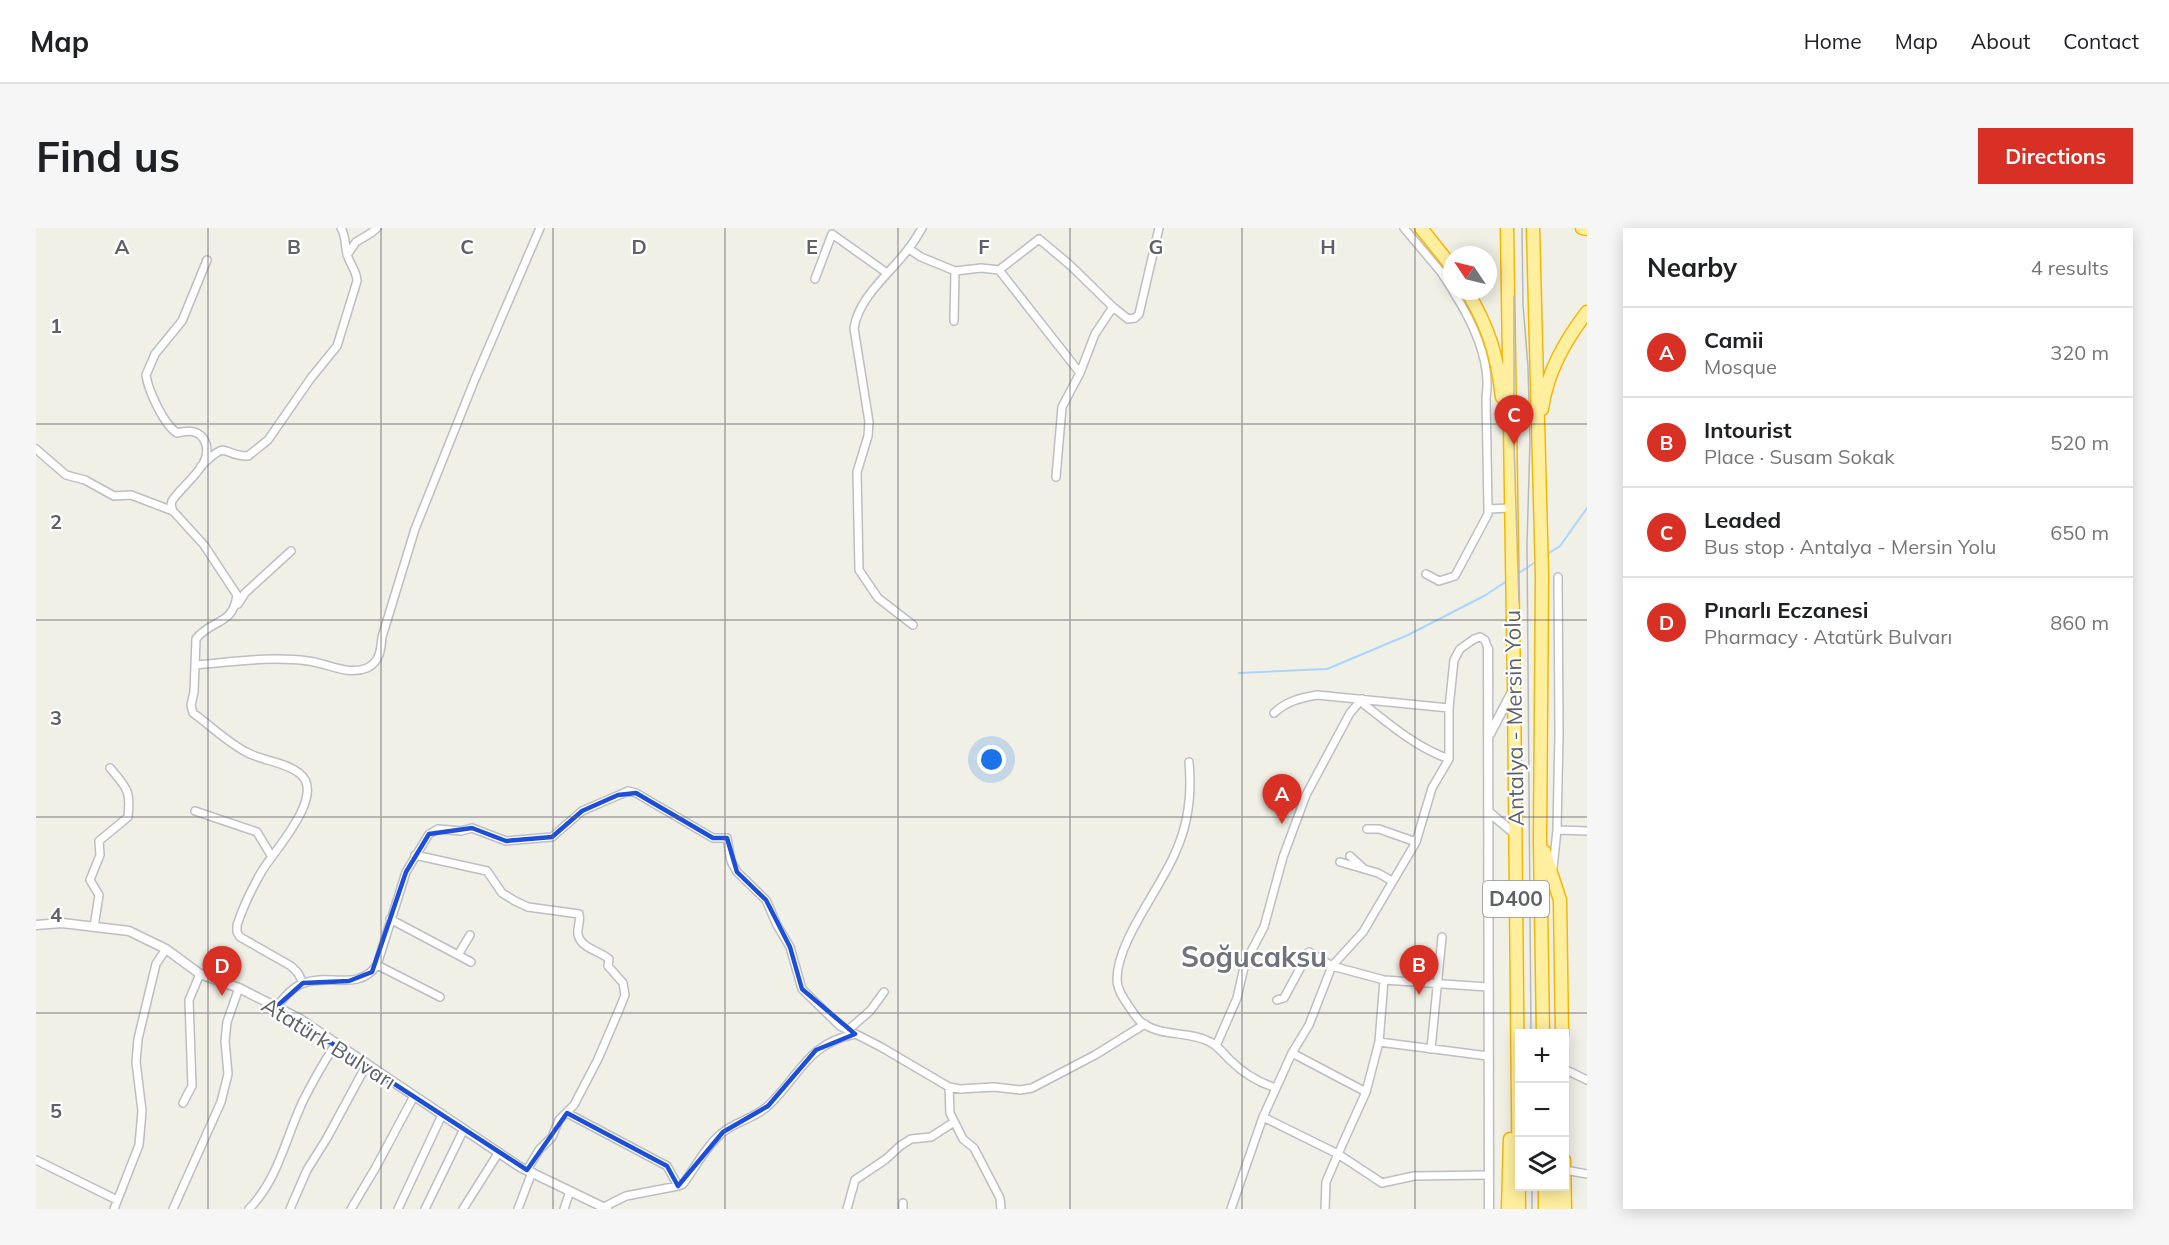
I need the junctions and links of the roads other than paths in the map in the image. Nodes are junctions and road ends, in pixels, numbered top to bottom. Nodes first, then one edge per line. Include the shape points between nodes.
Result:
1 (341, 228) edge
2 (377, 228) edge
3 (540, 228) edge
4 (922, 228) edge
5 (1159, 228) edge
6 (1404, 228) edge
7 (1421, 228) edge
8 (1507, 228) edge
9 (1533, 228) edge
10 (1582, 228) edge
11 (1587, 229) edge
12 (909, 249) junction
13 (347, 255) junction
14 (1443, 256) edge
15 (207, 260) dead end
16 (999, 270) junction
17 (955, 271) junction
18 (887, 273) junction
19 (1443, 275) edge
20 (816, 279) dead end
21 (1459, 300) edge
22 (1472, 300) edge
23 (1113, 307) junction
24 (1587, 312) edge
25 (954, 321) dead end
26 (1080, 373) junction
27 (1509, 447) junction
28 (36, 449) edge
29 (1538, 449) junction
30 (201, 466) junction
31 (1056, 477) dead end
32 (1510, 508) junction
33 (1488, 509) junction
34 (173, 512) junction
35 (291, 550) dead end
36 (1426, 574) dead end
37 (1558, 577) dead end
38 (236, 606) junction
39 (914, 625) dead end
40 (1488, 649) joint
41 (195, 665) junction
42 (1514, 687) junction
43 (1361, 700) junction
44 (1449, 708) junction
45 (1274, 713) dead end
46 (1489, 736) junction
47 (1449, 759) junction
48 (1189, 762) dead end
49 (110, 768) dead end
50 (195, 811) dead end
51 (1490, 813) junction
52 (1367, 829) dead end
53 (1557, 830) junction
54 (1587, 831) edge
55 (1515, 834) junction
56 (1540, 841) junction
57 (1416, 842) junction
58 (414, 855) junction
59 (1350, 856) dead end
60 (272, 857) junction
61 (1340, 862) dead end
62 (1365, 868) junction
63 (1552, 874) junction
64 (1392, 881) junction
65 (390, 919) junction
66 (36, 925) edge
67 (94, 927) junction
68 (470, 935) dead end
69 (1442, 938) dead end
70 (166, 949) junction
71 (458, 955) junction
72 (471, 962) dead end
73 (377, 964) junction
74 (1332, 966) junction
75 (200, 974) junction
76 (1384, 980) junction
77 (303, 983) junction
78 (1437, 985) junction
79 (1488, 987) junction
80 (240, 988) junction
81 (884, 992) dead end
82 (440, 997) dead end
83 (1277, 1000) dead end
84 (276, 1007) junction
85 (1145, 1024) junction
86 (1517, 1029) edge
87 (1543, 1029) edge
88 (1562, 1029) edge
89 (851, 1032) junction
90 (1380, 1042) junction
91 (336, 1043) junction
92 (1216, 1046) junction
93 (1431, 1049) junction
94 (1292, 1053) junction
95 (1488, 1056) junction
96 (367, 1064) junction
97 (1569, 1071) edge
98 (1587, 1080) edge
99 (1516, 1083) edge
100 (1517, 1083) edge
101 (949, 1087) junction
102 (1276, 1088) junction
103 (1366, 1092) junction
104 (414, 1096) junction
105 (183, 1103) dead end
106 (567, 1113) junction
107 (442, 1115) junction
108 (1263, 1117) junction
109 (954, 1122) junction
110 (464, 1129) junction
111 (498, 1152) junction
112 (1338, 1154) junction
113 (36, 1160) edge
114 (529, 1171) junction
115 (1569, 1171) edge
116 (1587, 1174) edge
117 (1489, 1175) junction
118 (678, 1186) junction
119 (570, 1191) junction
120 (1545, 1191) edge
121 (1555, 1191) edge
122 (1565, 1191) edge
123 (117, 1200) junction
124 (605, 1208) edge
125 (114, 1209) edge
126 (173, 1209) edge
127 (249, 1209) edge
128 (290, 1209) edge
129 (351, 1209) edge
130 (398, 1209) edge
131 (425, 1209) edge
132 (463, 1209) edge
133 (518, 1209) edge
134 (564, 1209) edge
135 (847, 1209) edge
136 (1001, 1209) edge
137 (1232, 1209) edge
138 (1325, 1209) edge
139 (1489, 1209) edge
140 (1508, 1209) edge
141 (1519, 1209) edge
142 (1545, 1209) edge
143 (1556, 1209) edge
144 (1565, 1209) edge

1 - 13 street via 346,236
2 - 13 street via 356,242
3 - 41 street via 415,529 376,660 356,671 294,659
4 - 12 street
5 - 23 street via 1139,314 1128,319
6 - 19 street
7 - 14 highway
8 - 27 highway, Antalya - Mersin Yolu / D400
9 - 29 highway, Antalya - Mersin Yolu / D400
10 - 11 highway
12 - 17 street
12 - 18 street
13 - 30 street via 357,281 337,346 262,446 248,456 219,450
15 - 30 street via 182,321 155,354 146,375 166,423 177,432 196,432 204,440 206,454
16 - 17 street
16 - 23 street via 1039,239
16 - 26 street
17 - 25 street
18 - 20 street via 832,234
18 - 39 street via 858,313 854,328 869,422 857,472 859,570 878,598
21 - 33 street via 1476,335 1489,381
22 - 27 highway via 1494,350
23 - 26 street via 1095,334
24 - 29 highway via 1551,371 1543,399
26 - 31 street via 1062,407
27 - 32 highway, Antalya - Mersin Yolu / D400
28 - 34 street via 66,474 114,496 131,495
29 - 56 highway, Antalya - Mersin Yolu / D400 via 1542,576
30 - 34 street via 172,501
32 - 33 street
32 - 42 highway, Antalya - Mersin Yolu / D400
33 - 36 street via 1455,576 1439,581
34 - 38 street via 214,558 237,595
35 - 38 street
37 - 53 street
38 - 41 street via 224,620 196,639
40 - 44 street via 1480,637 1460,649 1454,660
40 - 46 street
41 - 60 street via 193,713 234,745 294,769 306,781 304,805 296,823
42 - 46 street
42 - 55 highway, Antalya - Mersin Yolu / D400
43 - 44 street
43 - 45 street via 1309,697 1284,704
43 - 47 street via 1410,740
43 - 92 street via 1350,713 1306,795 1283,857 1264,927 1245,963 1234,1005
44 - 47 street
46 - 51 street
47 - 57 street via 1432,788
48 - 85 street via 1191,797 1184,832 1132,931 1117,979 1122,996
49 - 67 street via 128,789 130,799 128,817 99,841 100,855 90,880 99,895
50 - 60 street via 257,832
51 - 55 street
51 - 79 street
52 - 57 street via 1380,829
53 - 54 street
53 - 63 street
55 - 86 highway, Antalya - Mersin Yolu / D400
56 - 63 highway
56 - 87 highway, Antalya - Mersin Yolu / D400
57 - 64 street
58 - 65 street
58 - 89 street via 429,834 438,829 472,828 506,841 552,837 582,812 628,791 636,793 712,838 727,838 737,872 766,900 790,947 802,989
58 - 106 street via 487,871 502,893 528,907 579,914 579,939 609,959 608,966 623,983 625,995 598,1059
59 - 62 street
60 - 77 street via 258,877 237,932 291,966
61 - 62 street
62 - 64 street
63 - 88 highway via 1560,900
64 - 74 street via 1363,932
65 - 71 street
65 - 73 street
66 - 67 street, Atatürk Bulvarı
67 - 70 street, Atatürk Bulvarı via 129,932
68 - 71 street
69 - 78 street
70 - 75 street, Atatürk Bulvarı
70 - 123 street via 156,964 138,1039 136,1062 142,1111 139,1145
71 - 72 street
73 - 77 street via 372,972 349,981
73 - 82 street
74 - 76 street
74 - 83 street via 1307,953 1288,993
74 - 94 street via 1309,1025
75 - 80 street, Atatürk Bulvarı
75 - 105 street via 189,1000 192,1086
76 - 78 street
76 - 90 street
77 - 84 street
78 - 79 street
78 - 93 street
79 - 95 street
80 - 84 street, Atatürk Bulvarı
80 - 126 street via 227,1022 228,1074 221,1102
81 - 89 street
84 - 91 street, Atatürk Bulvarı
85 - 92 street via 1160,1032 1202,1039
85 - 101 street via 1032,1089
89 - 101 street
89 - 118 street via 816,1050 768,1106 723,1132
90 - 93 street
90 - 103 street
91 - 96 street, Atatürk Bulvarı
91 - 127 street via 303,1101 274,1175
92 - 102 street via 1251,1078
93 - 95 street
94 - 102 street
94 - 103 street
95 - 117 street
96 - 104 street, Atatürk Bulvarı
96 - 128 street via 307,1170
97 - 98 street
99 - 140 highway
100 - 141 highway, Antalya - Mersin Yolu / D400
101 - 109 street
102 - 108 street
103 - 112 street
104 - 107 street, Atatürk Bulvarı
104 - 129 street
106 - 114 street via 539,1150
106 - 118 street via 667,1166
107 - 110 street, Atatürk Bulvarı
107 - 130 street
108 - 112 street
108 - 137 street
109 - 135 street via 931,1137 911,1139 855,1180
109 - 136 street via 963,1139 974,1148 1000,1198
110 - 111 street, Atatürk Bulvarı
110 - 131 street
111 - 114 street, Atatürk Bulvarı
111 - 132 street
112 - 117 street via 1382,1183 1414,1176
112 - 138 street via 1326,1182
113 - 123 street
114 - 119 street, Atatürk Bulvarı
114 - 133 street
115 - 116 street
117 - 139 street
118 - 124 street via 626,1196
119 - 124 street, Atatürk Bulvarı
119 - 134 street
120 - 142 highway
121 - 143 highway
122 - 144 highway
123 - 125 street

